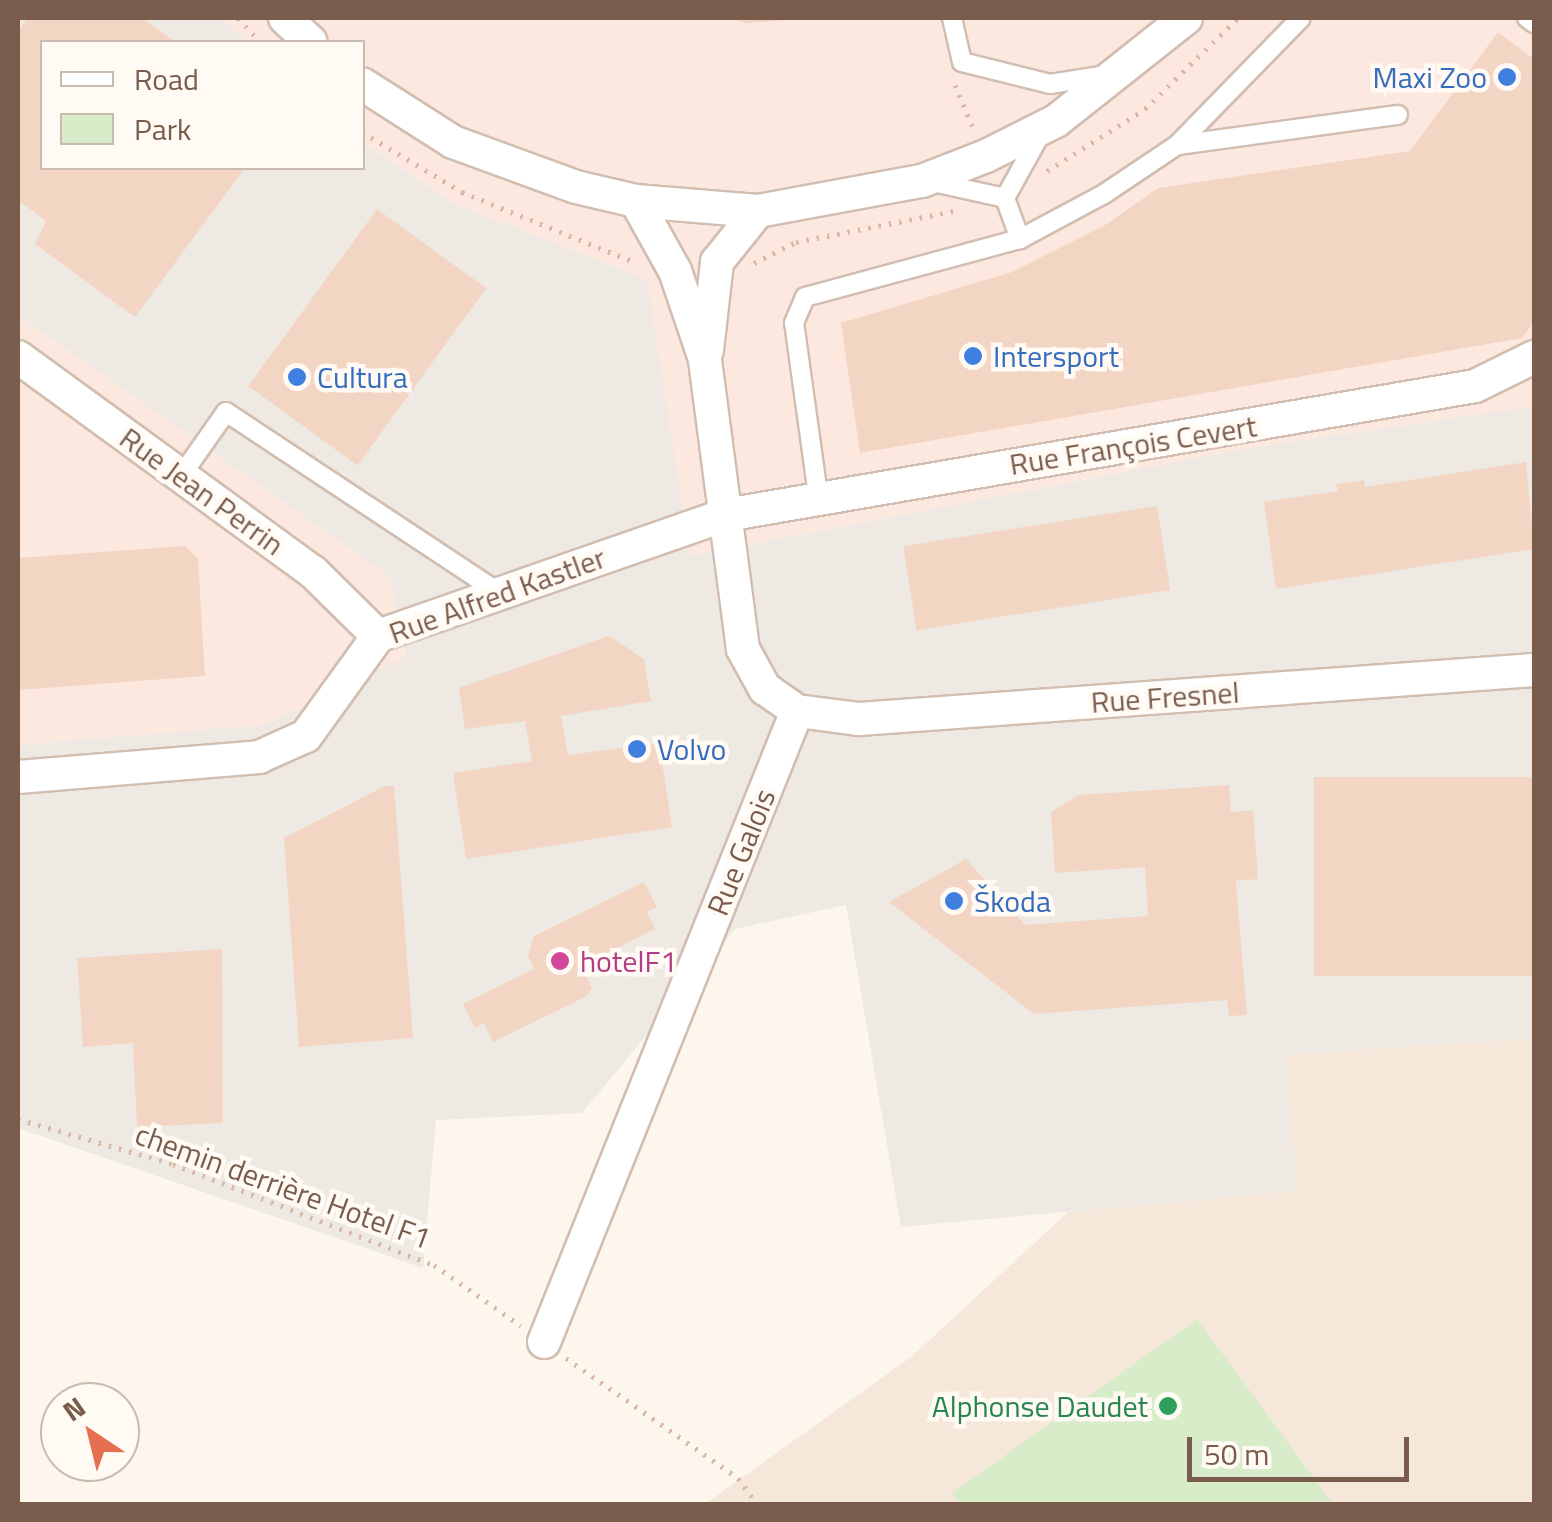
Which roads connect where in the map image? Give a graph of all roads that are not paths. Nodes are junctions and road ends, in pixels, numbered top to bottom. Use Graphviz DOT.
graph roads {
  1 [pos="285,18"];
  2 [pos="952,18"];
  3 [pos="1186,18"];
  4 [pos="1302,18"];
  5 [pos="1527,18"];
  6 [pos="1534,23"];
  7 [pos="310,40"];
  8 [pos="1146,55"];
  9 [pos="365,86"];
  10 [pos="1398,115"];
  11 [pos="1044,127"];
  12 [pos="1177,144"];
  13 [pos="922,181"];
  14 [pos="1005,198"];
  15 [pos="636,201"];
  16 [pos="758,211"];
  17 [pos="1020,239"];
  18 [pos="18,357"];
  19 [pos="1534,358"];
  20 [pos="706,359"];
  21 [pos="181,476"];
  22 [pos="818,495"];
  23 [pos="726,514"];
  24 [pos="499,593"];
  25 [pos="378,636"];
  26 [pos="1534,670"];
  27 [pos="797,712"];
  28 [pos="18,777"];
  29 [pos="544,1342"];
  1 -- 7 [label="street"];
  2 -- 8 [label="lane"];
  3 -- 8 [label="street"];
  4 -- 12 [label="lane"];
  5 -- 6 [label="lane"];
  8 -- 11 [label="street"];
  9 -- 15 [label="street"];
  10 -- 12 [label="lane"];
  11 -- 13 [label="street"];
  11 -- 14 [label="lane"];
  12 -- 17 [label="lane"];
  13 -- 14 [label="lane"];
  13 -- 16 [label="street"];
  14 -- 17 [label="lane"];
  15 -- 16 [label="street"];
  15 -- 20 [label="street"];
  16 -- 20 [label="street"];
  17 -- 22 [label="lane"];
  18 -- 21 [label="street, Rue Jean Perrin"];
  19 -- 22 [label="street, Rue François Cevert"];
  20 -- 23 [label="street"];
  21 -- 24 [label="lane"];
  21 -- 25 [label="street, Rue Jean Perrin"];
  22 -- 23 [label="street, Rue François Cevert"];
  23 -- 24 [label="street, Rue Alfred Kastler"];
  23 -- 27 [label="street"];
  24 -- 25 [label="street, Rue Alfred Kastler"];
  25 -- 28 [label="street, Rue Alfred Kastler"];
  26 -- 27 [label="street, Rue Fresnel"];
  27 -- 29 [label="street, Rue Galois"];
}
